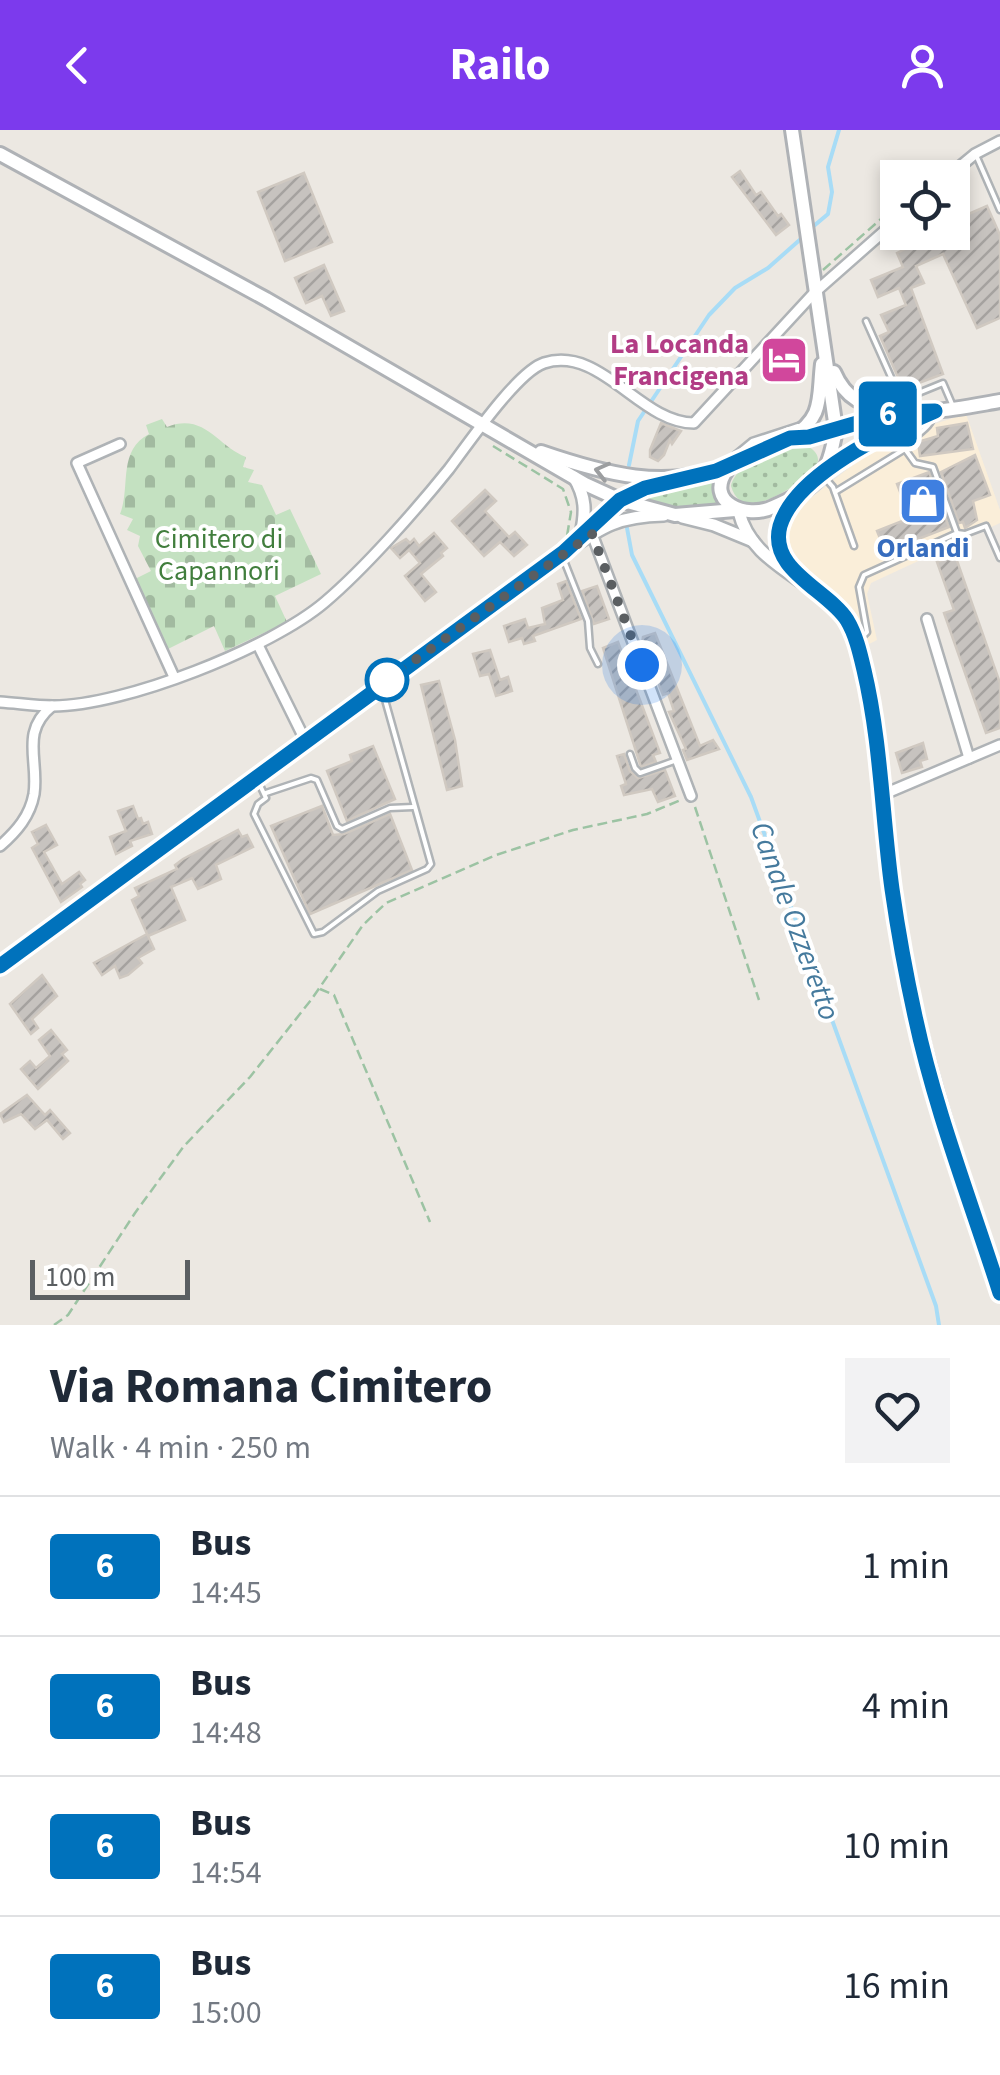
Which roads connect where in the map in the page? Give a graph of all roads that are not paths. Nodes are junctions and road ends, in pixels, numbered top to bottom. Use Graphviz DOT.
graph roads {
  1 [pos="792,130"];
  2 [pos="1000,141"];
  3 [pos="0,154"];
  4 [pos="975,154"];
  5 [pos="968,160"];
  6 [pos="1000,210"];
  7 [pos="880,235"];
  8 [pos="814,293"];
  9 [pos="866,321"];
  10 [pos="824,347"];
  11 [pos="1000,401"];
  12 [pos="954,408"];
  13 [pos="935,411"];
  14 [pos="895,412"];
  15 [pos="812,420"];
  16 [pos="483,425"];
  17 [pos="836,429"];
  18 [pos="809,437"];
  19 [pos="790,438"];
  20 [pos="514,443"];
  21 [pos="120,444"];
  22 [pos="905,449"];
  23 [pos="733,464"];
  24 [pos="826,469"];
  25 [pos="693,475"];
  26 [pos="574,477"];
  27 [pos="800,492"];
  28 [pos="835,492"];
  29 [pos="620,500"];
  30 [pos="737,511"];
  31 [pos="674,515"];
  32 [pos="957,533"];
  33 [pos="586,534"];
  34 [pos="754,541"];
  35 [pos="854,546"];
  36 [pos="564,548"];
  37 [pos="1000,558"];
  38 [pos="810,586"];
  39 [pos="927,619"];
  40 [pos="856,642"];
  41 [pos="258,645"];
  42 [pos="598,664"];
  43 [pos="174,678"];
  44 [pos="381,684"];
  45 [pos="0,702"];
  46 [pos="52,706"];
  47 [pos="305,740"];
  48 [pos="1000,745"];
  49 [pos="630,754"];
  50 [pos="970,758"];
  51 [pos="678,760"];
  52 [pos="256,777"];
  53 [pos="266,793"];
  54 [pos="882,795"];
  55 [pos="691,796"];
  56 [pos="412,807"];
  57 [pos="0,846"];
  58 [pos="0,966"];
  59 [pos="1000,1293"];
  1 -- 8 [label="main road"];
  2 -- 4 [label="street"];
  3 -- 16 [label="main road"];
  4 -- 5 [label="street"];
  4 -- 6 [label="lane"];
  7 -- 8 [label="street"];
  8 -- 10 [label="main road"];
  8 -- 16 [label="street"];
  9 -- 12 [label="lane"];
  10 -- 14 [label="main road"];
  10 -- 15 [label="main road"];
  10 -- 17 [label="main road"];
  11 -- 12 [label="main road"];
  12 -- 13 [label="main road"];
  13 -- 14 [label="main road"];
  13 -- 22 [label="lane"];
  13 -- 24 [label="main road"];
  14 -- 17 [label="main road"];
  15 -- 19 [label="main road"];
  15 -- 23 [label="lane"];
  16 -- 20 [label="main road"];
  16 -- 41 [label="street"];
  17 -- 18 [label="main road"];
  17 -- 24 [label="main road"];
  18 -- 19 [label="main road"];
  18 -- 24 [label="main road"];
  19 -- 23 [label="main road"];
  25 -- 20 [label="main road, one-way"];
  20 -- 26 [label="main road"];
  21 -- 43 [label="street"];
  22 -- 28 [label="lane"];
  22 -- 32 [label="lane"];
  23 -- 25 [label="main road"];
  23 -- 30 [label="main road"];
  24 -- 27 [label="main road"];
  24 -- 28 [label="lane"];
  25 -- 29 [label="street"];
  26 -- 29 [label="main road"];
  26 -- 33 [label="street"];
  27 -- 30 [label="main road"];
  27 -- 38 [label="street"];
  28 -- 35 [label="lane"];
  29 -- 31 [label="main road"];
  29 -- 33 [label="street"];
  30 -- 31 [label="main road"];
  30 -- 34 [label="street"];
  31 -- 33 [label="street"];
  31 -- 34 [label="street"];
  32 -- 37 [label="lane"];
  32 -- 40 [label="lane"];
  33 -- 36 [label="street"];
  33 -- 51 [label="street"];
  34 -- 38 [label="street"];
  36 -- 42 [label="lane"];
  36 -- 44 [label="street"];
  38 -- 40 [label="street"];
  39 -- 50 [label="street"];
  40 -- 54 [label="street"];
  41 -- 43 [label="street"];
  41 -- 47 [label="street"];
  43 -- 46 [label="street"];
  44 -- 47 [label="street"];
  44 -- 56 [label="lane"];
  45 -- 46 [label="street"];
  46 -- 57 [label="street"];
  47 -- 52 [label="street"];
  48 -- 50 [label="street"];
  49 -- 51 [label="lane"];
  50 -- 54 [label="street"];
  51 -- 55 [label="street"];
  52 -- 53 [label="lane"];
  52 -- 58 [label="street"];
  53 -- 56 [label="lane"];
  53 -- 56 [label="lane"];
  54 -- 59 [label="street"];
}
